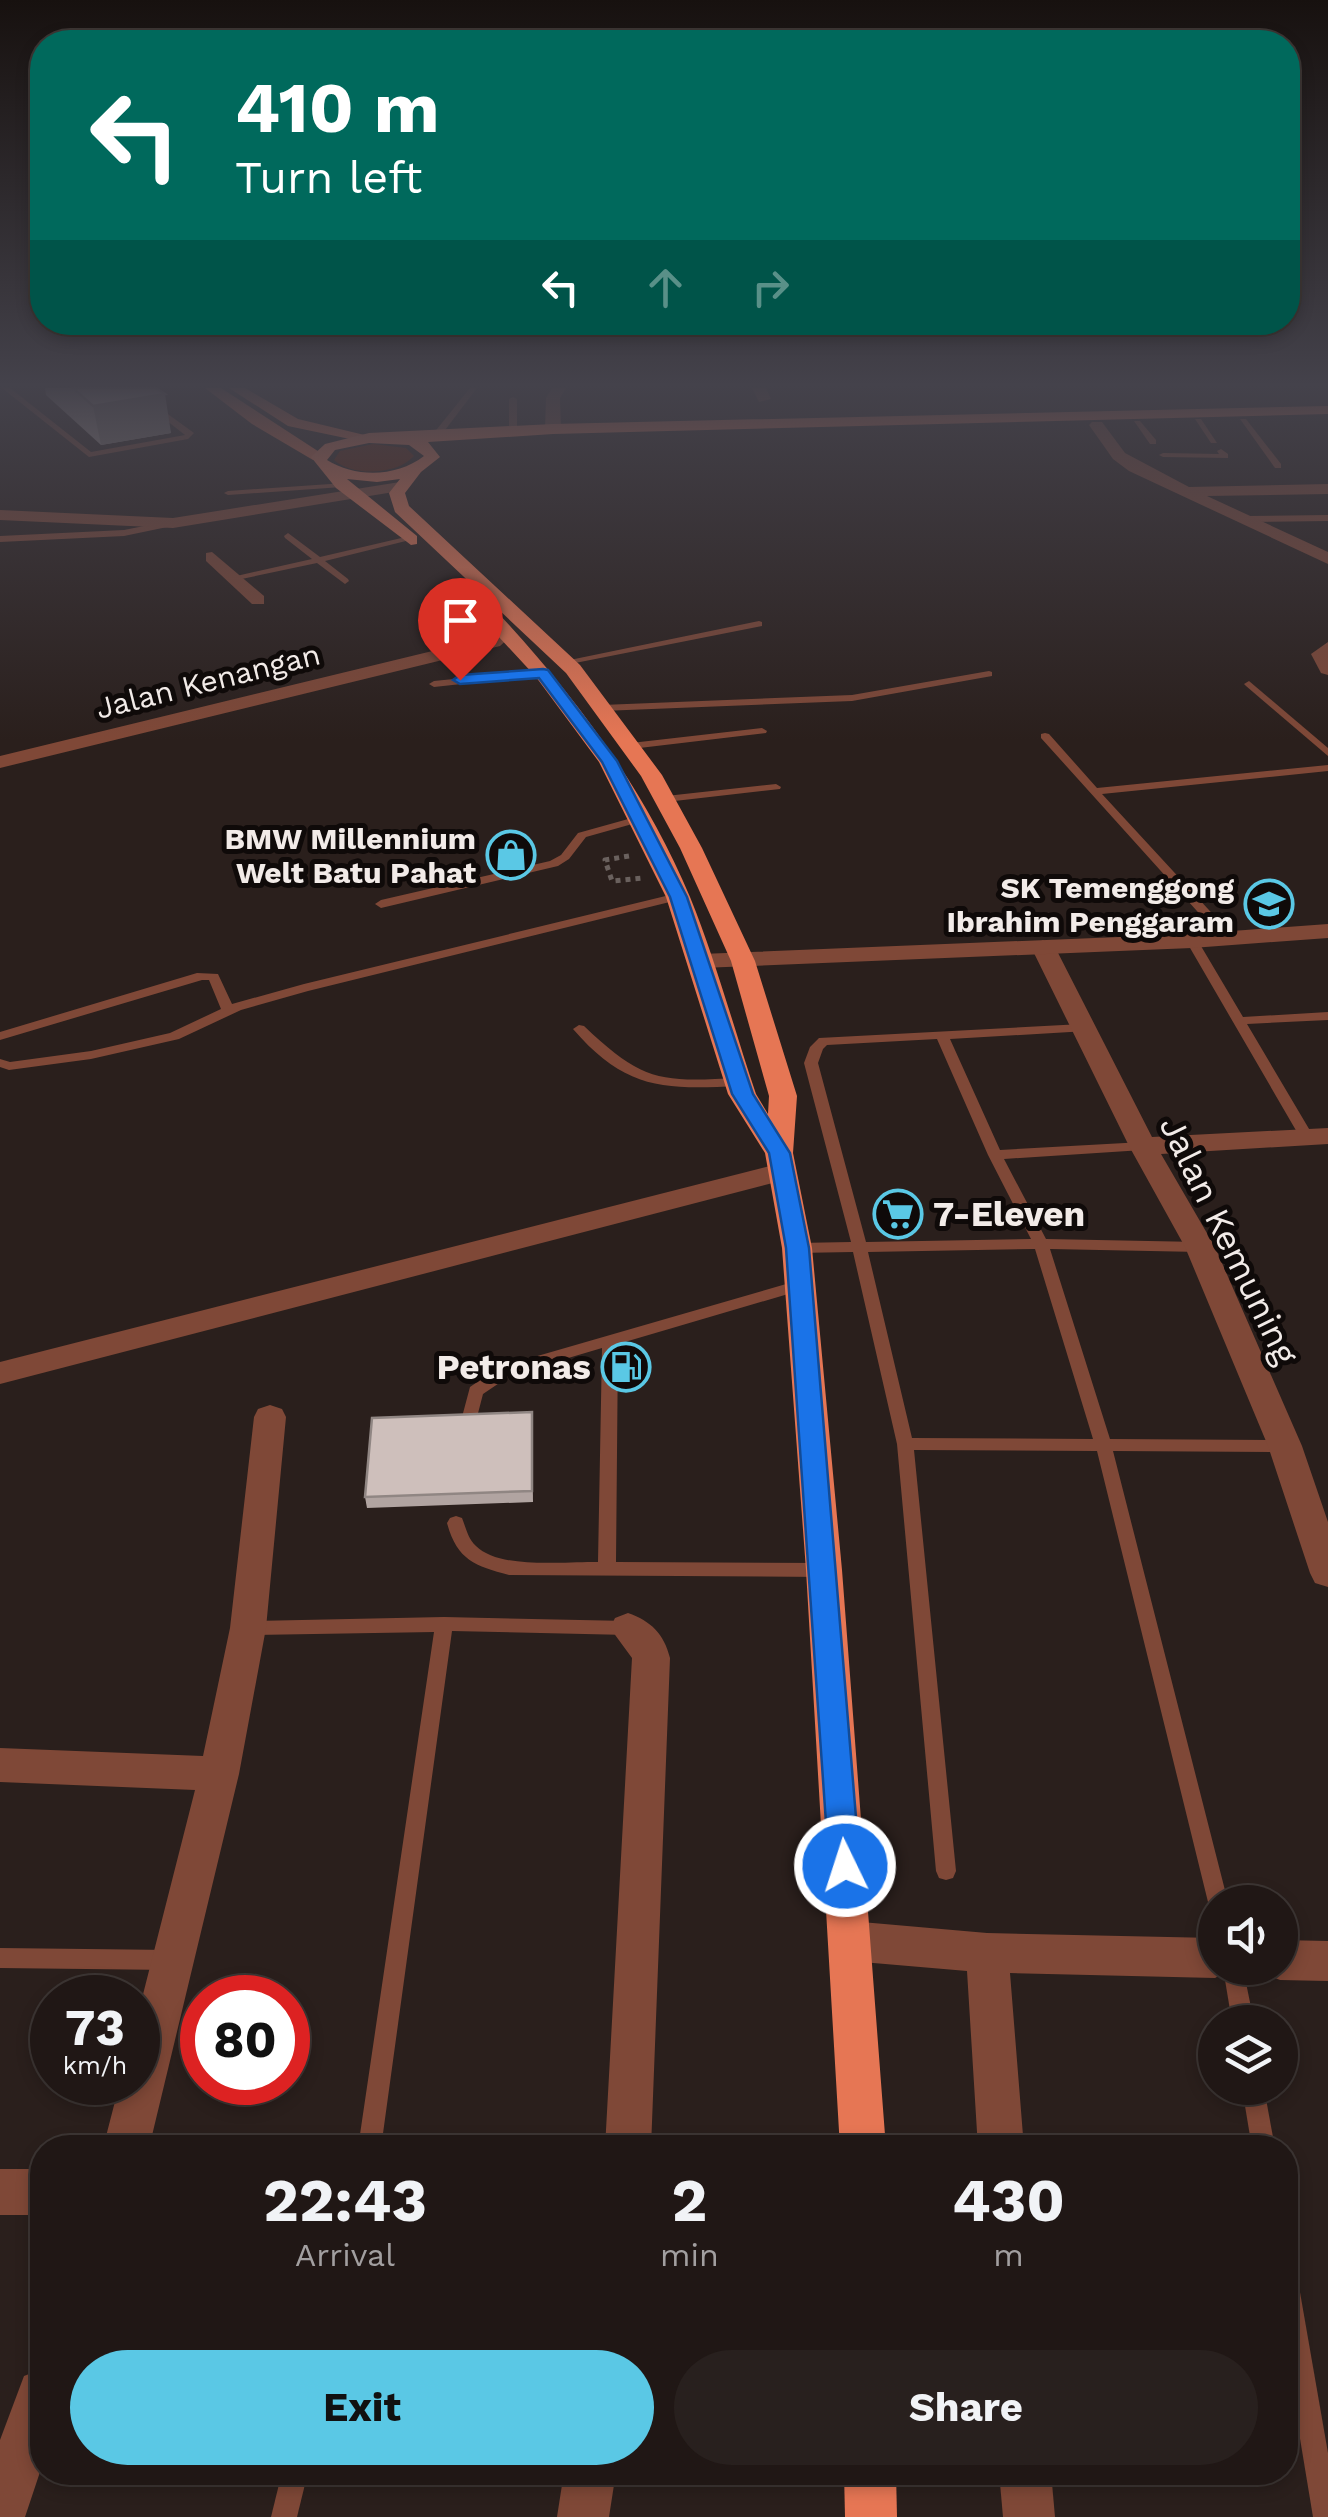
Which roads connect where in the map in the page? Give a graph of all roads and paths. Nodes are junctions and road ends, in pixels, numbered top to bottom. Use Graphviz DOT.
graph roads {
  1 [pos="246,505"];
  2 [pos="371,505"];
  3 [pos="399,505"];
  4 [pos="1216,505"];
  5 [pos="0,515"];
  6 [pos="1328,518"];
  7 [pos="1247,520"];
  8 [pos="173,523"];
  9 [pos="288,536"];
  10 [pos="0,539"];
  11 [pos="410,539"];
  12 [pos="1308,548"];
  13 [pos="1328,549"];
  14 [pos="212,557"];
  15 [pos="1328,559"];
  16 [pos="320,560"];
  17 [pos="235,579"];
  18 [pos="344,581"];
  19 [pos="258,600"];
  20 [pos="759,624"];
  21 [pos="511,638"];
  22 [pos="542,640"];
  23 [pos="1328,648"];
  24 [pos="466,653"];
  25 [pos="430,658"];
  26 [pos="565,662"];
  27 [pos="1328,668"];
  28 [pos="539,669"];
  29 [pos="989,674"];
  30 [pos="434,684"];
  31 [pos="1250,684"];
  32 [pos="602,708"];
  33 [pos="762,731"];
  34 [pos="1045,736"];
  35 [pos="632,746"];
  36 [pos="1328,753"];
  37 [pos="0,762"];
  38 [pos="1328,768"];
  39 [pos="776,787"];
  40 [pos="1094,792"];
  41 [pos="666,799"];
  42 [pos="639,819"];
  43 [pos="604,860"];
  44 [pos="612,881"];
  45 [pos="678,897"];
  46 [pos="381,904"];
  47 [pos="1328,931"];
  48 [pos="1228,938"];
  49 [pos="1192,941"];
  50 [pos="1043,948"];
  51 [pos="701,961"];
  52 [pos="742,961"];
  53 [pos="228,1011"];
  54 [pos="1328,1016"];
  55 [pos="1239,1020"];
  56 [pos="579,1028"];
  57 [pos="1082,1028"];
  58 [pos="942,1035"];
  59 [pos="0,1036"];
  60 [pos="3,1066"];
  61 [pos="738,1082"];
  62 [pos="1318,1138"];
  63 [pos="1143,1146"];
  64 [pos="996,1155"];
  65 [pos="781,1162"];
  66 [pos="1042,1244"];
  67 [pos="797,1248"];
  68 [pos="860,1248"];
  69 [pos="1200,1248"];
  70 [pos="800,1285"];
  71 [pos="610,1341"];
  72 [pos="0,1373"];
  73 [pos="270,1417"];
  74 [pos="470,1418"];
  75 [pos="905,1444"];
  76 [pos="1285,1446"];
  77 [pos="1104,1447"];
  78 [pos="456,1523"];
  79 [pos="607,1570"];
  80 [pos="824,1570"];
  81 [pos="1328,1573"];
  82 [pos="444,1624"];
  83 [pos="248,1628"];
  84 [pos="628,1628"];
  85 [pos="0,1765"];
  86 [pos="220,1774"];
  87 [pos="946,1871"];
  88 [pos="1214,1885"];
  89 [pos="850,1940"];
  90 [pos="987,1954"];
  91 [pos="0,1958"];
  92 [pos="1198,1958"];
  93 [pos="171,1960"];
  94 [pos="1298,1960"];
  95 [pos="1328,1961"];
  96 [pos="1257,2105"];
  97 [pos="129,2135"];
  98 [pos="371,2135"];
  99 [pos="629,2135"];
  100 [pos="861,2135"];
  101 [pos="1000,2135"];
  102 [pos="1262,2135"];
  103 [pos="0,2192"];
  104 [pos="30,2192"];
  105 [pos="1298,2351"];
  106 [pos="30,2428"];
  107 [pos="292,2485"];
  108 [pos="588,2485"];
  109 [pos="870,2485"];
  110 [pos="1026,2485"];
  111 [pos="0,2513"];
  112 [pos="284,2517"];
  113 [pos="583,2517"];
  114 [pos="871,2517"];
  115 [pos="1028,2517"];
  116 [pos="1326,2517"];
  1 -- 8 [label="street"];
  2 -- 11 [label="highway"];
  3 -- 22 [label="highway"];
  4 -- 7 [label="street"];
  5 -- 8 [label="street"];
  6 -- 7 [label="lane"];
  7 -- 12 [label="street"];
  8 -- 10 [label="lane"];
  9 -- 16 [label="lane"];
  11 -- 16 [label="lane"];
  11 -- 21 [label="highway"];
  12 -- 13 [label="street"];
  12 -- 15 [label="street"];
  14 -- 17 [label="street"];
  16 -- 17 [label="lane"];
  16 -- 18 [label="lane"];
  17 -- 19 [label="street"];
  20 -- 26 [label="lane"];
  21 -- 22 [label="street"];
  21 -- 24 [label="street, Jalan Kenangan"];
  21 -- 25 [label="street, Jalan Kenangan"];
  21 -- 28 [label="highway"];
  22 -- 26 [label="highway"];
  23 -- 27 [label="street"];
  24 -- 25 [label="street, Jalan Kenangan"];
  24 -- 28 [label="street, Jalan Kenangan"];
  25 -- 37 [label="street, Jalan Kenangan"];
  26 -- 32 [label="highway"];
  28 -- 30 [label="lane"];
  28 -- 42 [label="highway"];
  29 -- 32 [label="lane"];
  31 -- 36 [label="lane"];
  32 -- 35 [label="highway"];
  33 -- 35 [label="lane"];
  34 -- 40 [label="lane"];
  35 -- 41 [label="highway"];
  38 -- 40 [label="lane"];
  39 -- 41 [label="lane"];
  40 -- 48 [label="lane"];
  41 -- 52 [label="highway"];
  42 -- 45 [label="highway"];
  42 -- 46 [label="lane"];
  43 -- 44 [label="path"];
  45 -- 51 [label="highway"];
  45 -- 53 [label="lane"];
  47 -- 48 [label="street"];
  48 -- 49 [label="street"];
  49 -- 50 [label="street"];
  49 -- 55 [label="lane"];
  50 -- 52 [label="street"];
  50 -- 57 [label="street, Jalan Kemuning"];
  51 -- 52 [label="street"];
  51 -- 61 [label="highway"];
  52 -- 65 [label="highway"];
  53 -- 59 [label="lane"];
  53 -- 60 [label="lane"];
  54 -- 55 [label="lane"];
  55 -- 62 [label="lane"];
  56 -- 61 [label="lane"];
  57 -- 58 [label="lane"];
  57 -- 63 [label="street, Jalan Kemuning"];
  58 -- 64 [label="lane"];
  58 -- 68 [label="lane"];
  61 -- 65 [label="highway"];
  62 -- 63 [label="street"];
  63 -- 64 [label="lane"];
  63 -- 69 [label="street, Jalan Kemuning"];
  64 -- 66 [label="lane"];
  65 -- 67 [label="highway"];
  65 -- 72 [label="street"];
  66 -- 68 [label="lane"];
  66 -- 69 [label="lane"];
  66 -- 77 [label="lane"];
  67 -- 68 [label="lane"];
  67 -- 70 [label="highway"];
  68 -- 75 [label="lane"];
  69 -- 76 [label="street, Jalan Kemuning"];
  70 -- 71 [label="lane"];
  70 -- 80 [label="highway"];
  71 -- 74 [label="lane"];
  71 -- 79 [label="lane"];
  73 -- 83 [label="street"];
  75 -- 77 [label="lane"];
  75 -- 87 [label="lane"];
  76 -- 77 [label="lane"];
  76 -- 81 [label="street, Jalan Kemuning"];
  77 -- 88 [label="lane"];
  78 -- 79 [label="lane"];
  79 -- 80 [label="lane"];
  80 -- 89 [label="highway"];
  82 -- 83 [label="lane"];
  82 -- 84 [label="lane"];
  82 -- 98 [label="lane"];
  83 -- 86 [label="street"];
  84 -- 99 [label="street"];
  85 -- 86 [label="street"];
  86 -- 93 [label="street"];
  89 -- 90 [label="street"];
  89 -- 100 [label="highway"];
  90 -- 92 [label="street"];
  90 -- 101 [label="street"];
  91 -- 93 [label="lane"];
  93 -- 97 [label="street"];
  94 -- 95 [label="street"];
  96 -- 102 [label="lane"];
  103 -- 104 [label="street"];
  105 -- 116 [label="lane"];
  106 -- 111 [label="street"];
  107 -- 112 [label="lane"];
  108 -- 113 [label="street"];
  109 -- 114 [label="highway"];
  110 -- 115 [label="street"];
}
